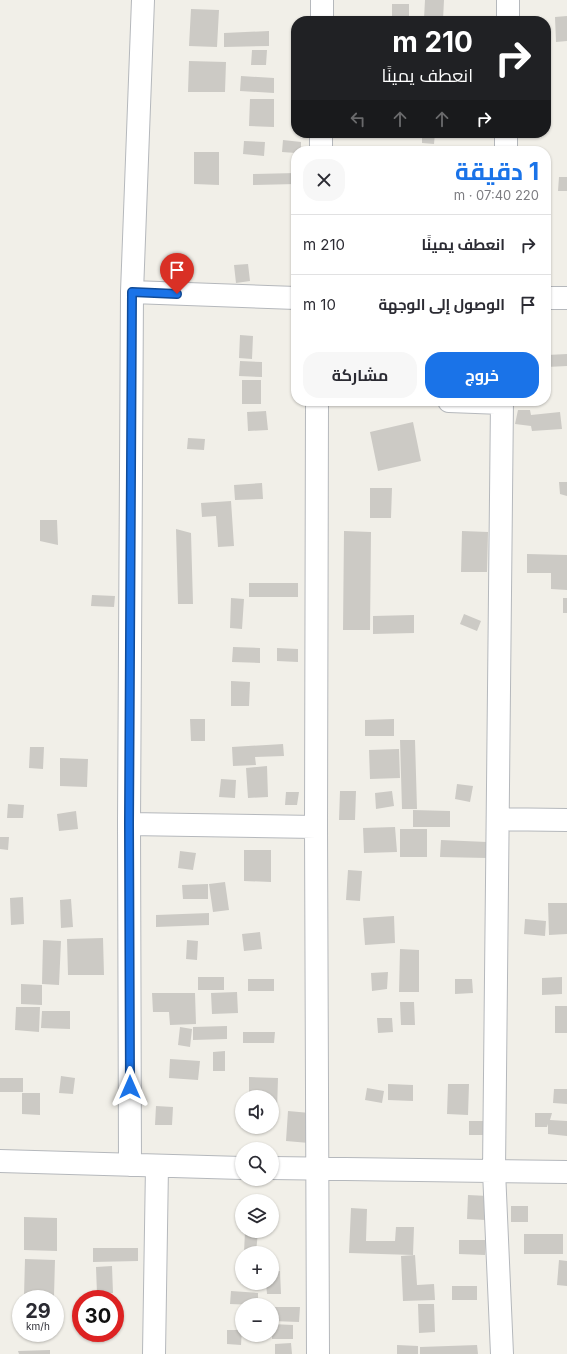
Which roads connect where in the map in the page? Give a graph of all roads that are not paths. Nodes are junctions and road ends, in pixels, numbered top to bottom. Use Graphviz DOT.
graph roads {
  1 [pos="143,0"];
  2 [pos="322,0"];
  3 [pos="508,0"];
  4 [pos="322,16"];
  5 [pos="508,16"];
  6 [pos="132,292"];
  7 [pos="291,298"];
  8 [pos="551,298"];
  9 [pos="567,298"];
  10 [pos="317,406"];
  11 [pos="502,406"];
  12 [pos="498,819"];
  13 [pos="567,820"];
  14 [pos="129,824"];
  15 [pos="316,827"];
  16 [pos="0,1161"];
  17 [pos="130,1165"];
  18 [pos="157,1166"];
  19 [pos="235,1168"];
  20 [pos="279,1168"];
  21 [pos="318,1169"];
  22 [pos="494,1170"];
  23 [pos="567,1172"];
  24 [pos="154,1354"];
  25 [pos="318,1354"];
  26 [pos="502,1354"];
  1 -- 6 [label="street"];
  2 -- 4 [label="street"];
  3 -- 5 [label="street"];
  6 -- 7 [label="street"];
  6 -- 14 [label="street"];
  8 -- 9 [label="street"];
  10 -- 15 [label="street"];
  11 -- 12 [label="street"];
  12 -- 13 [label="street"];
  12 -- 22 [label="street"];
  14 -- 15 [label="street"];
  14 -- 17 [label="street"];
  15 -- 21 [label="street"];
  16 -- 17 [label="street"];
  17 -- 18 [label="street"];
  18 -- 19 [label="street"];
  18 -- 24 [label="street"];
  20 -- 21 [label="street"];
  21 -- 22 [label="street"];
  21 -- 25 [label="street"];
  22 -- 23 [label="street"];
  22 -- 26 [label="street"];
}
